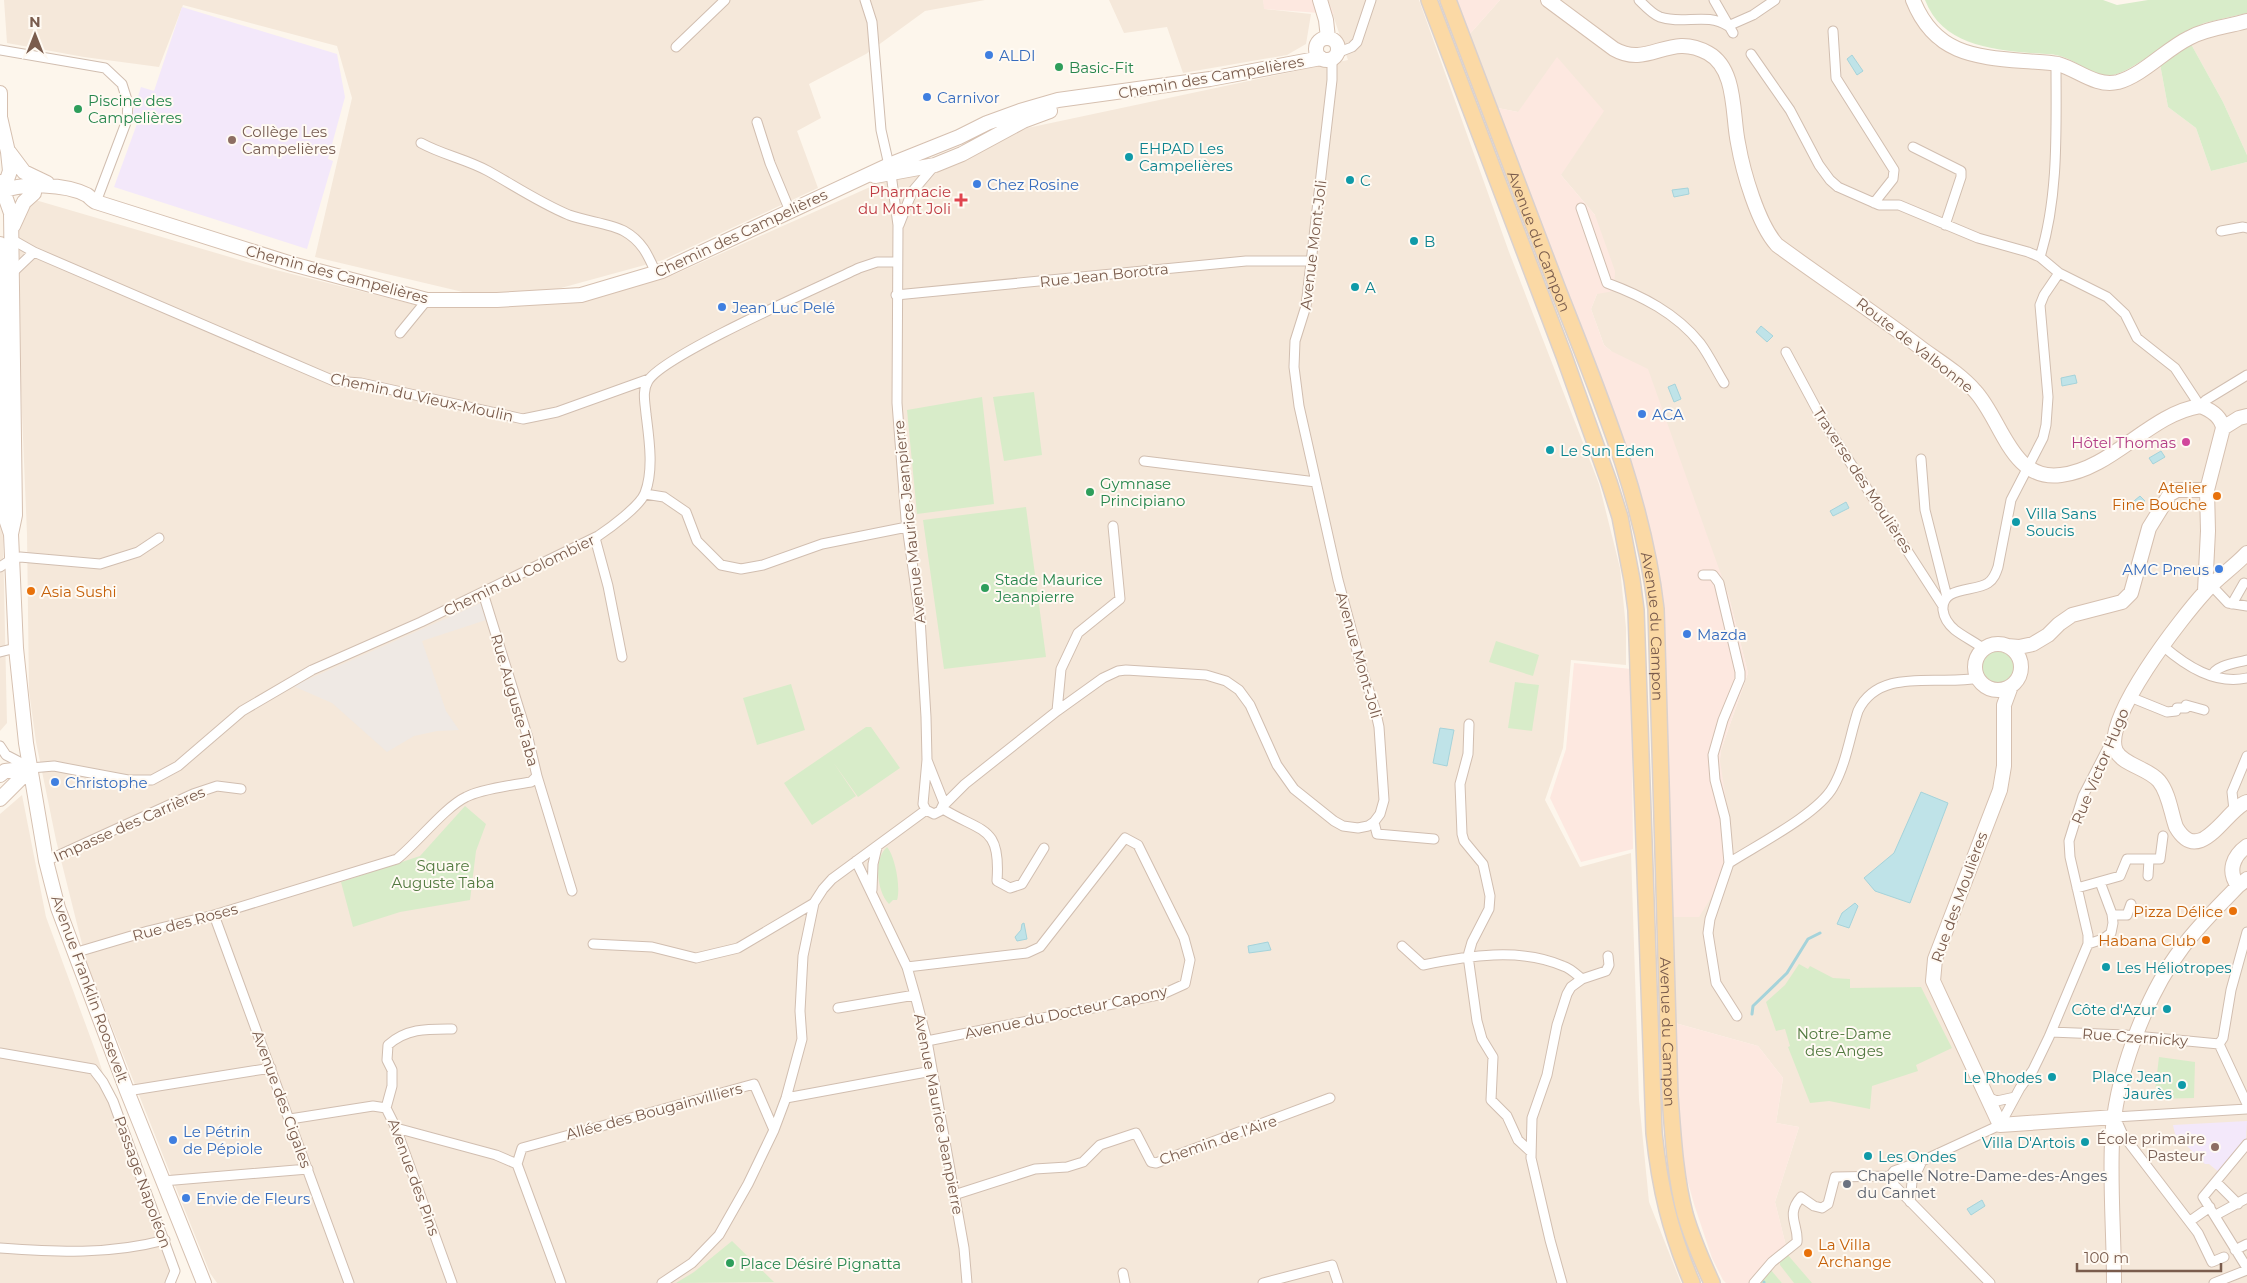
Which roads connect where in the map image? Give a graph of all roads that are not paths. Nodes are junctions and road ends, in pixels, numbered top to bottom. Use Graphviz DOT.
graph roads {
  1 [pos="724,0"];
  2 [pos="864,0"];
  3 [pos="1320,0"];
  4 [pos="1371,0"];
  5 [pos="1429,0"];
  6 [pos="1448,0"];
  7 [pos="1548,0"];
  8 [pos="1639,0"];
  9 [pos="1714,0"];
  10 [pos="1775,0"];
  11 [pos="1913,0"];
  12 [pos="2247,21"];
  13 [pos="1731,29"];
  14 [pos="1833,31"];
  15 [pos="1328,38"];
  16 [pos="676,47"];
  17 [pos="0,50"];
  18 [pos="1751,54"];
  19 [pos="1330,57"];
  20 [pos="2056,64"];
  21 [pos="0,93"];
  22 [pos="1101,96"];
  23 [pos="0,118"];
  24 [pos="757,122"];
  25 [pos="421,143"];
  26 [pos="1913,146"];
  27 [pos="8,152"];
  28 [pos="936,164"];
  29 [pos="890,170"];
  30 [pos="57,187"];
  31 [pos="1,189"];
  32 [pos="34,193"];
  33 [pos="95,202"];
  34 [pos="1874,204"];
  35 [pos="0,206"];
  36 [pos="1581,208"];
  37 [pos="790,212"];
  38 [pos="898,225"];
  39 [pos="1944,225"];
  40 [pos="2247,228"];
  41 [pos="2221,231"];
  42 [pos="7,237"];
  43 [pos="34,252"];
  44 [pos="2040,257"];
  45 [pos="1312,261"];
  46 [pos="897,262"];
  47 [pos="656,273"];
  48 [pos="2059,273"];
  49 [pos="6,274"];
  50 [pos="896,295"];
  51 [pos="427,300"];
  52 [pos="400,333"];
  53 [pos="1786,352"];
  54 [pos="2247,375"];
  55 [pos="649,379"];
  56 [pos="1724,383"];
  57 [pos="2200,406"];
  58 [pos="2247,416"];
  59 [pos="2223,428"];
  60 [pos="1921,459"];
  61 [pos="1144,461"];
  62 [pos="2027,467"];
  63 [pos="1316,482"];
  64 [pos="2207,490"];
  65 [pos="645,494"];
  66 [pos="1113,526"];
  67 [pos="907,527"];
  68 [pos="159,538"];
  69 [pos="596,538"];
  70 [pos="2247,553"];
  71 [pos="12,559"];
  72 [pos="0,567"];
  73 [pos="1703,575"];
  74 [pos="2244,583"];
  75 [pos="2208,588"];
  76 [pos="483,592"];
  77 [pos="1945,601"];
  78 [pos="2232,604"];
  79 [pos="2247,606"];
  80 [pos="2008,646"];
  81 [pos="2163,646"];
  82 [pos="16,648"];
  83 [pos="1984,649"];
  84 [pos="0,652"];
  85 [pos="622,657"];
  86 [pos="2247,660"];
  87 [pos="2212,676"];
  88 [pos="1978,678"];
  89 [pos="2247,678"];
  90 [pos="2011,686"];
  91 [pos="1990,688"];
  92 [pos="2130,697"];
  93 [pos="2204,710"];
  94 [pos="1057,711"];
  95 [pos="2003,718"];
  96 [pos="1469,724"];
  97 [pos="2116,732"];
  98 [pos="0,746"];
  99 [pos="2247,756"];
  100 [pos="927,760"];
  101 [pos="31,768"];
  102 [pos="0,775"];
  103 [pos="537,776"];
  104 [pos="965,784"];
  105 [pos="241,789"];
  106 [pos="940,794"];
  107 [pos="924,797"];
  108 [pos="0,799"];
  109 [pos="37,802"];
  110 [pos="2247,802"];
  111 [pos="943,807"];
  112 [pos="926,810"];
  113 [pos="2234,810"];
  114 [pos="1374,822"];
  115 [pos="2163,836"];
  116 [pos="1434,838"];
  117 [pos="2247,846"];
  118 [pos="877,847"];
  119 [pos="1044,848"];
  120 [pos="2149,860"];
  121 [pos="46,861"];
  122 [pos="856,861"];
  123 [pos="1729,863"];
  124 [pos="2148,876"];
  125 [pos="2100,882"];
  126 [pos="2242,882"];
  127 [pos="2077,888"];
  128 [pos="296,891"];
  129 [pos="572,891"];
  130 [pos="872,893"];
  131 [pos="814,903"];
  132 [pos="2131,904"];
  133 [pos="214,915"];
  134 [pos="2112,916"];
  135 [pos="2247,932"];
  136 [pos="593,944"];
  137 [pos="2088,944"];
  138 [pos="1402,946"];
  139 [pos="74,953"];
  140 [pos="1468,956"];
  141 [pos="1608,956"];
  142 [pos="906,967"];
  143 [pos="1582,979"];
  144 [pos="915,995"];
  145 [pos="838,1008"];
  146 [pos="1737,1016"];
  147 [pos="452,1028"];
  148 [pos="2051,1032"];
  149 [pos="2136,1036"];
  150 [pos="927,1041"];
  151 [pos="2219,1044"];
  152 [pos="0,1053"];
  153 [pos="271,1068"];
  154 [pos="932,1071"];
  155 [pos="127,1091"];
  156 [pos="1986,1096"];
  157 [pos="2015,1097"];
  158 [pos="786,1098"];
  159 [pos="1330,1098"];
  160 [pos="2247,1104"];
  161 [pos="386,1108"];
  162 [pos="2247,1109"];
  163 [pos="2114,1117"];
  164 [pos="290,1119"];
  165 [pos="2000,1125"];
  166 [pos="396,1128"];
  167 [pos="774,1130"];
  168 [pos="2247,1144"];
  169 [pos="1531,1152"];
  170 [pos="1922,1161"];
  171 [pos="517,1164"];
  172 [pos="308,1168"];
  173 [pos="1890,1176"];
  174 [pos="163,1181"];
  175 [pos="2216,1182"];
  176 [pos="954,1195"];
  177 [pos="2244,1201"];
  178 [pos="1910,1202"];
  179 [pos="2210,1207"];
  180 [pos="2216,1215"];
  181 [pos="2190,1221"];
  182 [pos="165,1240"];
  183 [pos="2247,1244"];
  184 [pos="0,1248"];
  185 [pos="2235,1252"];
  186 [pos="2224,1257"];
  187 [pos="2247,1269"];
  188 [pos="1123,1273"];
  189 [pos="2218,1282"];
  190 [pos="170,1283"];
  191 [pos="204,1283"];
  192 [pos="349,1283"];
  193 [pos="452,1283"];
  194 [pos="561,1283"];
  195 [pos="662,1283"];
  196 [pos="967,1283"];
  197 [pos="1125,1283"];
  198 [pos="1263,1283"];
  199 [pos="1338,1283"];
  200 [pos="1562,1283"];
  201 [pos="1692,1283"];
  202 [pos="1712,1283"];
  203 [pos="1754,1283"];
  204 [pos="1990,1283"];
  205 [pos="2114,1283"];
  1 -- 16 [label="street"];
  2 -- 29 [label="street, Avenue Maurice Jeanpierre"];
  3 -- 15 [label="main road"];
  4 -- 19 [label="street"];
  5 -- 201 [label="main road, Avenue du Campon"];
  6 -- 202 [label="main road, Avenue du Campon"];
  7 -- 62 [label="main road, Route de Valbonne"];
  8 -- 13 [label="street"];
  9 -- 13 [label="street"];
  10 -- 13 [label="street"];
  11 -- 20 [label="main road"];
  12 -- 20 [label="main road"];
  14 -- 34 [label="street"];
  15 -- 19 [label="main road"];
  15 -- 19 [label="main road"];
  17 -- 33 [label="street"];
  18 -- 34 [label="street"];
  19 -- 22 [label="main road, Chemin des Campelières"];
  19 -- 45 [label="street, Avenue Mont-Joli"];
  20 -- 44 [label="street"];
  21 -- 23 [label="main road"];
  22 -- 28 [label="main road, Chemin des Campelières"];
  22 -- 29 [label="main road, Chemin des Campelières"];
  23 -- 27 [label="main road"];
  24 -- 37 [label="street"];
  25 -- 47 [label="street"];
  26 -- 39 [label="street"];
  27 -- 30 [label="main road"];
  27 -- 31 [label="main road"];
  28 -- 29 [label="main road, Chemin des Campelières"];
  28 -- 38 [label="street"];
  29 -- 37 [label="main road, Chemin des Campelières"];
  29 -- 38 [label="street, Avenue Maurice Jeanpierre"];
  30 -- 31 [label="main road, Chemin des Campelières"];
  30 -- 33 [label="main road, Chemin des Campelières"];
  31 -- 32 [label="main road, Chemin des Campelières"];
  31 -- 35 [label="main road"];
  31 -- 42 [label="main road, Avenue Franklin Roosevelt"];
  32 -- 33 [label="main road, Chemin des Campelières"];
  32 -- 42 [label="main road"];
  33 -- 51 [label="main road, Chemin des Campelières"];
  34 -- 39 [label="street"];
  36 -- 56 [label="street"];
  37 -- 47 [label="main road, Chemin des Campelières"];
  38 -- 46 [label="street, Avenue Maurice Jeanpierre"];
  39 -- 44 [label="street"];
  40 -- 41 [label="street"];
  42 -- 43 [label="street, Chemin du Vieux-Moulin"];
  42 -- 49 [label="main road, Avenue Franklin Roosevelt"];
  43 -- 49 [label="street"];
  43 -- 55 [label="street, Chemin du Vieux-Moulin"];
  44 -- 48 [label="street"];
  45 -- 50 [label="street, Rue Jean Borotra"];
  45 -- 63 [label="street, Avenue Mont-Joli"];
  46 -- 50 [label="street, Avenue Maurice Jeanpierre"];
  46 -- 55 [label="street"];
  47 -- 51 [label="main road, Chemin des Campelières"];
  48 -- 57 [label="street"];
  48 -- 62 [label="street"];
  49 -- 71 [label="main road, Avenue Franklin Roosevelt"];
  50 -- 67 [label="street, Avenue Maurice Jeanpierre"];
  51 -- 52 [label="street"];
  53 -- 77 [label="street, Traverse des Moulières"];
  54 -- 57 [label="street"];
  55 -- 65 [label="street"];
  57 -- 59 [label="main road"];
  57 -- 62 [label="main road, Route de Valbonne"];
  58 -- 59 [label="main road"];
  59 -- 64 [label="main road"];
  60 -- 77 [label="street"];
  61 -- 63 [label="street"];
  62 -- 77 [label="street"];
  63 -- 114 [label="street, Avenue Mont-Joli"];
  64 -- 75 [label="main road"];
  64 -- 80 [label="main road"];
  65 -- 67 [label="street"];
  65 -- 69 [label="street, Chemin du Colombier"];
  66 -- 94 [label="street"];
  67 -- 100 [label="street, Avenue Maurice Jeanpierre"];
  68 -- 71 [label="street"];
  69 -- 76 [label="street, Chemin du Colombier"];
  69 -- 85 [label="street"];
  70 -- 75 [label="main road, Rue Victor Hugo"];
  71 -- 72 [label="street"];
  71 -- 82 [label="main road, Avenue Franklin Roosevelt"];
  73 -- 123 [label="street"];
  74 -- 78 [label="street"];
  75 -- 78 [label="street"];
  75 -- 81 [label="main road, Rue Victor Hugo"];
  76 -- 101 [label="street, Chemin du Colombier"];
  76 -- 103 [label="street, Rue Auguste Taba"];
  77 -- 83 [label="street"];
  78 -- 79 [label="street"];
  80 -- 83 [label="main road"];
  80 -- 90 [label="main road"];
  81 -- 87 [label="street"];
  81 -- 92 [label="main road, Rue Victor Hugo"];
  82 -- 84 [label="street"];
  82 -- 101 [label="main road, Avenue Franklin Roosevelt"];
  83 -- 88 [label="main road"];
  86 -- 87 [label="street"];
  87 -- 89 [label="street"];
  88 -- 91 [label="main road"];
  88 -- 123 [label="street"];
  90 -- 91 [label="main road"];
  90 -- 95 [label="main road, Rue des Moulières"];
  91 -- 95 [label="main road, Rue des Moulières"];
  92 -- 93 [label="street"];
  92 -- 97 [label="main road, Rue Victor Hugo"];
  94 -- 104 [label="street"];
  94 -- 114 [label="street"];
  95 -- 156 [label="main road, Rue des Moulières"];
  96 -- 140 [label="street"];
  97 -- 113 [label="main road"];
  97 -- 127 [label="street, Rue Victor Hugo"];
  98 -- 101 [label="street"];
  99 -- 113 [label="street"];
  100 -- 106 [label="street, Avenue Maurice Jeanpierre"];
  100 -- 107 [label="street, Avenue Maurice Jeanpierre"];
  101 -- 102 [label="main road"];
  101 -- 108 [label="main road"];
  101 -- 109 [label="main road, Avenue Franklin Roosevelt"];
  103 -- 128 [label="street, Rue Auguste Taba"];
  103 -- 129 [label="street"];
  104 -- 106 [label="street"];
  104 -- 111 [label="street"];
  105 -- 121 [label="street, Impasse des Carrières"];
  106 -- 107 [label="street"];
  106 -- 111 [label="street"];
  107 -- 112 [label="street"];
  108 -- 109 [label="main road"];
  109 -- 121 [label="main road, Avenue Franklin Roosevelt"];
  110 -- 113 [label="main road"];
  111 -- 112 [label="street"];
  111 -- 119 [label="street"];
  112 -- 118 [label="street"];
  114 -- 116 [label="street"];
  115 -- 120 [label="street"];
  117 -- 126 [label="main road"];
  118 -- 122 [label="street"];
  118 -- 130 [label="street, Avenue Maurice Jeanpierre"];
  120 -- 124 [label="street"];
  120 -- 125 [label="street"];
  121 -- 139 [label="main road, Avenue Franklin Roosevelt"];
  122 -- 130 [label="street, Avenue Maurice Jeanpierre"];
  122 -- 131 [label="street"];
  123 -- 146 [label="street"];
  125 -- 127 [label="street"];
  125 -- 134 [label="street"];
  126 -- 149 [label="main road"];
  127 -- 137 [label="street, Rue Victor Hugo"];
  128 -- 133 [label="street, Rue des Roses"];
  130 -- 142 [label="street, Avenue Maurice Jeanpierre"];
  131 -- 136 [label="street"];
  131 -- 158 [label="street"];
  132 -- 134 [label="street"];
  133 -- 139 [label="street, Rue des Roses"];
  133 -- 153 [label="street, Avenue des Cigales"];
  134 -- 137 [label="street"];
  135 -- 151 [label="street"];
  137 -- 148 [label="street"];
  138 -- 140 [label="street"];
  139 -- 155 [label="main road, Avenue Franklin Roosevelt"];
  140 -- 143 [label="street"];
  140 -- 169 [label="street"];
  141 -- 143 [label="street"];
  142 -- 144 [label="street, Avenue Maurice Jeanpierre"];
  142 -- 150 [label="street, Avenue du Docteur Capony"];
  143 -- 169 [label="street"];
  144 -- 145 [label="street"];
  144 -- 150 [label="street, Avenue Maurice Jeanpierre"];
  147 -- 161 [label="street"];
  148 -- 149 [label="street, Rue Czernicky"];
  148 -- 157 [label="street"];
  149 -- 151 [label="street, Rue Czernicky"];
  149 -- 163 [label="main road"];
  150 -- 154 [label="street, Avenue Maurice Jeanpierre"];
  151 -- 160 [label="street"];
  152 -- 182 [label="street, Passage Napoléon"];
  153 -- 155 [label="street"];
  153 -- 164 [label="street, Avenue des Cigales"];
  154 -- 158 [label="street"];
  154 -- 176 [label="street, Avenue Maurice Jeanpierre"];
  155 -- 174 [label="main road, Avenue Franklin Roosevelt"];
  156 -- 157 [label="street"];
  156 -- 165 [label="main road, Rue des Moulières"];
  157 -- 165 [label="street"];
  158 -- 167 [label="street"];
  159 -- 176 [label="street, Chemin de l'Aire"];
  161 -- 164 [label="street, Avenue des Pins"];
  161 -- 166 [label="street, Avenue des Pins"];
  162 -- 163 [label="street"];
  163 -- 165 [label="main road"];
  163 -- 181 [label="street"];
  163 -- 205 [label="main road"];
  164 -- 172 [label="street, Avenue des Cigales"];
  165 -- 170 [label="street"];
  166 -- 171 [label="street"];
  166 -- 193 [label="street, Avenue des Pins"];
  167 -- 171 [label="street, Allée des Bougainvilliers"];
  167 -- 195 [label="street"];
  168 -- 175 [label="street"];
  169 -- 200 [label="street"];
  170 -- 173 [label="street"];
  170 -- 178 [label="street"];
  171 -- 194 [label="street"];
  172 -- 174 [label="street"];
  172 -- 192 [label="street, Avenue des Cigales"];
  173 -- 178 [label="street"];
  173 -- 203 [label="street"];
  174 -- 191 [label="main road, Avenue Franklin Roosevelt"];
  175 -- 177 [label="street"];
  175 -- 179 [label="street"];
  176 -- 196 [label="street, Avenue Maurice Jeanpierre"];
  177 -- 180 [label="street"];
  178 -- 204 [label="street"];
  179 -- 180 [label="street"];
  179 -- 181 [label="street"];
  180 -- 185 [label="street"];
  181 -- 186 [label="street"];
  182 -- 184 [label="street"];
  182 -- 190 [label="street, Passage Napoléon"];
  183 -- 185 [label="street"];
  185 -- 187 [label="street"];
  187 -- 189 [label="street"];
  188 -- 197 [label="street"];
  198 -- 199 [label="street"];
}
